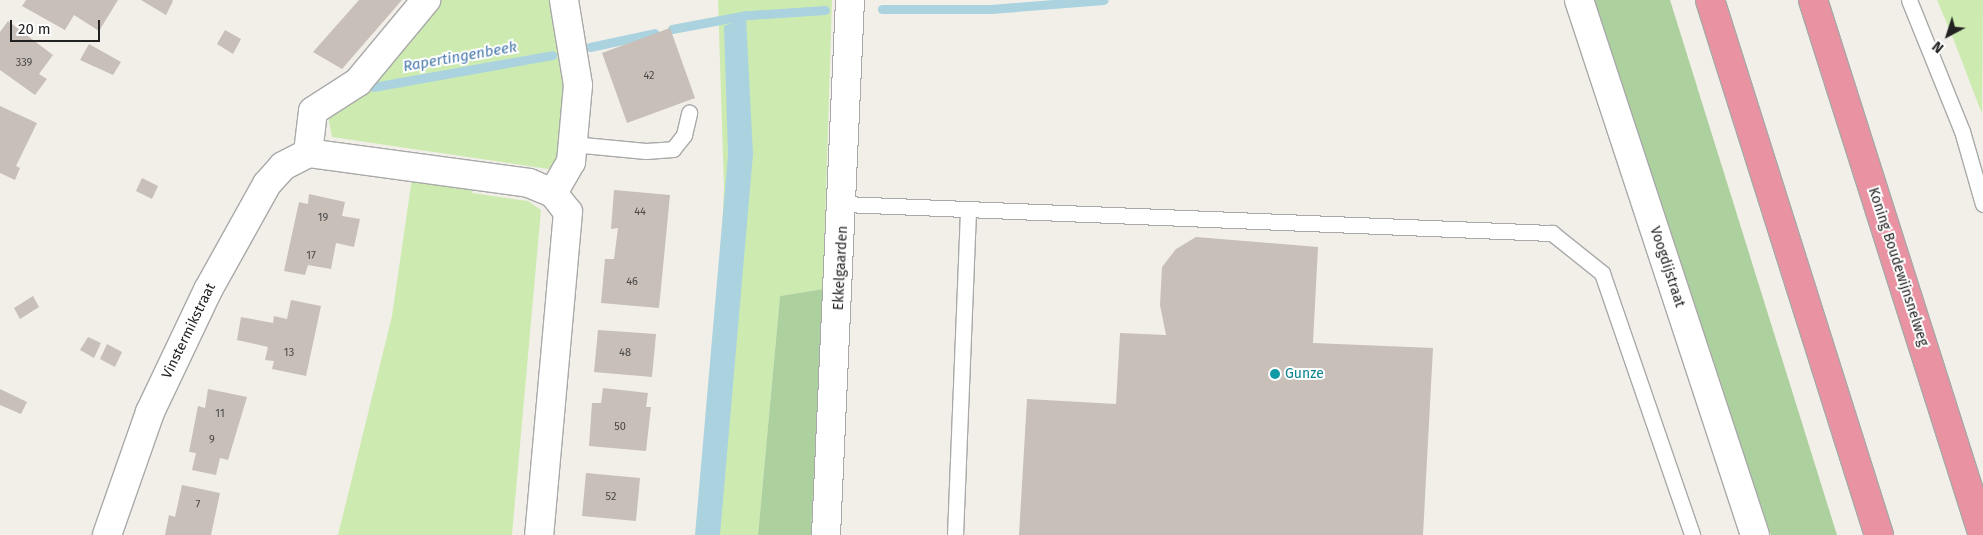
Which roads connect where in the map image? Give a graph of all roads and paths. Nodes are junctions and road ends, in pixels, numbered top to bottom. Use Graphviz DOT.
graph roads {
  1 [pos="426,0"];
  2 [pos="564,0"];
  3 [pos="850,0"];
  4 [pos="1579,0"];
  5 [pos="1710,0"];
  6 [pos="1813,0"];
  7 [pos="1909,0"];
  8 [pos="689,112"];
  9 [pos="572,144"];
  10 [pos="308,153"];
  11 [pos="553,193"];
  12 [pos="844,204"];
  13 [pos="1983,204"];
  14 [pos="968,210"];
  15 [pos="107,535"];
  16 [pos="539,535"];
  17 [pos="826,535"];
  18 [pos="955,535"];
  19 [pos="1692,535"];
  20 [pos="1755,535"];
  21 [pos="1879,535"];
  22 [pos="1982,535"];
  1 -- 10 [label="street"];
  2 -- 9 [label="street"];
  3 -- 12 [label="street, Ekkelgaarden"];
  4 -- 20 [label="street, Voogdijstraat"];
  5 -- 21 [label="highway"];
  6 -- 22 [label="highway, Koning Boudewijnsnelweg"];
  7 -- 13 [label="lane"];
  8 -- 9 [label="lane"];
  9 -- 11 [label="street"];
  10 -- 11 [label="street"];
  10 -- 15 [label="street, Vinstermikstraat"];
  11 -- 16 [label="street"];
  12 -- 14 [label="lane"];
  12 -- 17 [label="street, Ekkelgaarden"];
  14 -- 18 [label="lane"];
  14 -- 19 [label="lane"];
}
